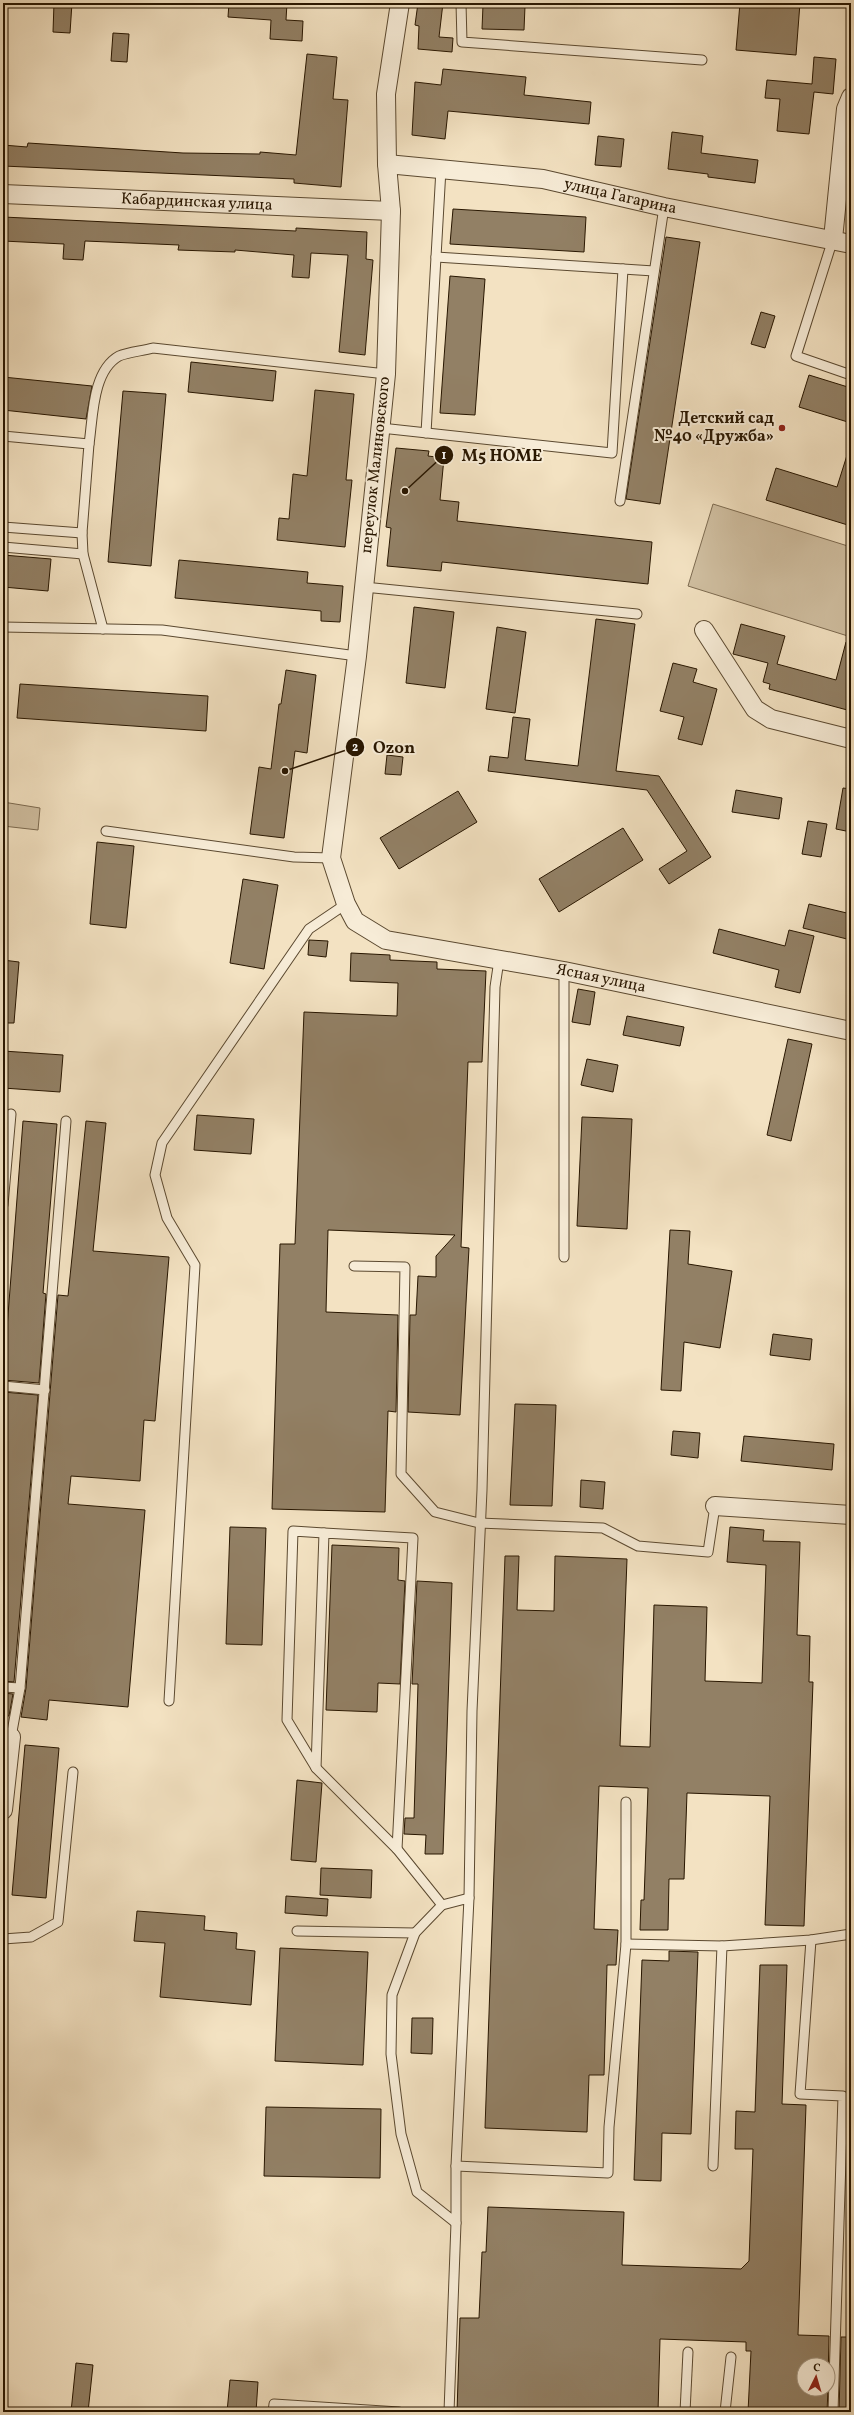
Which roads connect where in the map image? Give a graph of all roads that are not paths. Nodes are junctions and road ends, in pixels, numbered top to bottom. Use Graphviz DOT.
graph roads {
  1 [pos="400,3"];
  2 [pos="461,3"];
  3 [pos="702,60"];
  4 [pos="851,97"];
  5 [pos="387,164"];
  6 [pos="441,169"];
  7 [pos="3,194"];
  8 [pos="664,207"];
  9 [pos="391,211"];
  10 [pos="833,239"];
  11 [pos="851,244"];
  12 [pos="436,257"];
  13 [pos="623,269"];
  14 [pos="654,272"];
  15 [pos="386,374"];
  16 [pos="851,375"];
  17 [pos="381,428"];
  18 [pos="426,433"];
  19 [pos="3,436"];
  20 [pos="89,444"];
  21 [pos="620,501"];
  22 [pos="3,526"];
  23 [pos="82,533"];
  24 [pos="3,548"];
  25 [pos="82,554"];
  26 [pos="364,587"];
  27 [pos="637,614"];
  28 [pos="3,627"];
  29 [pos="103,629"];
  30 [pos="704,630"];
  31 [pos="357,656"];
  32 [pos="851,738"];
  33 [pos="106,831"];
  34 [pos="331,858"];
  35 [pos="346,904"];
  36 [pos="355,921"];
  37 [pos="499,960"];
  38 [pos="564,971"];
  39 [pos="851,1031"];
  40 [pos="10,1114"];
  41 [pos="66,1121"];
  42 [pos="3,1205"];
  43 [pos="564,1257"];
  44 [pos="354,1266"];
  45 [pos="3,1386"];
  46 [pos="44,1390"];
  47 [pos="715,1506"];
  48 [pos="851,1515"];
  49 [pos="479,1523"];
  50 [pos="324,1533"];
  51 [pos="3,1687"];
  52 [pos="20,1688"];
  53 [pos="169,1702"];
  54 [pos="11,1738"];
  55 [pos="316,1768"];
  56 [pos="73,1772"];
  57 [pos="626,1802"];
  58 [pos="3,1810"];
  59 [pos="397,1849"];
  60 [pos="469,1898"];
  61 [pos="442,1905"];
  62 [pos="297,1931"];
  63 [pos="415,1933"];
  64 [pos="851,1934"];
  65 [pos="3,1939"];
  66 [pos="811,1940"];
  67 [pos="626,1944"];
  68 [pos="722,1946"];
  69 [pos="847,2096"];
  70 [pos="456,2166"];
  71 [pos="713,2166"];
  72 [pos="456,2223"];
  73 [pos="688,2352"];
  74 [pos="731,2358"];
  75 [pos="273,2412"];
  76 [pos="399,2412"];
  77 [pos="449,2412"];
  78 [pos="685,2412"];
  79 [pos="725,2412"];
  80 [pos="833,2412"];
  1 -- 5 [label="street, переулок Малиновского"];
  2 -- 3 [label="lane"];
  4 -- 10 [label="street"];
  5 -- 6 [label="street, улица Гагарина"];
  5 -- 9 [label="street, переулок Малиновского"];
  6 -- 8 [label="street, улица Гагарина"];
  6 -- 12 [label="lane"];
  7 -- 9 [label="street, Кабардинская улица"];
  8 -- 10 [label="street, улица Гагарина"];
  8 -- 14 [label="lane"];
  9 -- 15 [label="street, переулок Малиновского"];
  10 -- 11 [label="street, улица Гагарина"];
  10 -- 16 [label="lane"];
  12 -- 13 [label="lane"];
  12 -- 18 [label="lane"];
  13 -- 14 [label="lane"];
  13 -- 18 [label="lane"];
  14 -- 21 [label="lane"];
  15 -- 17 [label="street, переулок Малиновского"];
  15 -- 20 [label="lane"];
  17 -- 18 [label="lane"];
  17 -- 26 [label="street, переулок Малиновского"];
  19 -- 20 [label="lane"];
  20 -- 23 [label="lane"];
  22 -- 23 [label="lane"];
  23 -- 25 [label="lane"];
  24 -- 25 [label="lane"];
  25 -- 29 [label="lane"];
  26 -- 27 [label="lane"];
  26 -- 31 [label="street, переулок Малиновского"];
  28 -- 29 [label="lane"];
  29 -- 31 [label="lane"];
  30 -- 32 [label="street"];
  31 -- 34 [label="street, переулок Малиновского"];
  33 -- 34 [label="lane"];
  34 -- 35 [label="street, переулок Малиновского"];
  35 -- 36 [label="street, переулок Малиновского"];
  35 -- 53 [label="lane"];
  36 -- 37 [label="street, Ясная улица"];
  37 -- 38 [label="street, Ясная улица"];
  37 -- 49 [label="lane"];
  38 -- 39 [label="street, Ясная улица"];
  38 -- 43 [label="lane"];
  40 -- 42 [label="lane"];
  41 -- 46 [label="lane"];
  44 -- 49 [label="lane"];
  45 -- 46 [label="lane"];
  46 -- 52 [label="lane"];
  47 -- 48 [label="street"];
  47 -- 49 [label="lane"];
  49 -- 60 [label="lane"];
  50 -- 55 [label="lane"];
  50 -- 55 [label="lane"];
  50 -- 59 [label="lane"];
  51 -- 52 [label="lane"];
  52 -- 54 [label="lane"];
  54 -- 58 [label="street"];
  55 -- 59 [label="lane"];
  56 -- 65 [label="lane"];
  57 -- 67 [label="lane"];
  59 -- 61 [label="lane"];
  60 -- 61 [label="lane"];
  60 -- 70 [label="lane"];
  61 -- 63 [label="lane"];
  62 -- 63 [label="lane"];
  63 -- 72 [label="lane"];
  64 -- 66 [label="lane"];
  66 -- 68 [label="lane"];
  66 -- 69 [label="lane"];
  67 -- 68 [label="lane"];
  67 -- 70 [label="lane"];
  68 -- 71 [label="lane"];
  69 -- 80 [label="lane"];
  70 -- 72 [label="lane"];
  72 -- 77 [label="lane"];
  73 -- 78 [label="lane"];
  74 -- 79 [label="lane"];
  75 -- 76 [label="lane"];
}
